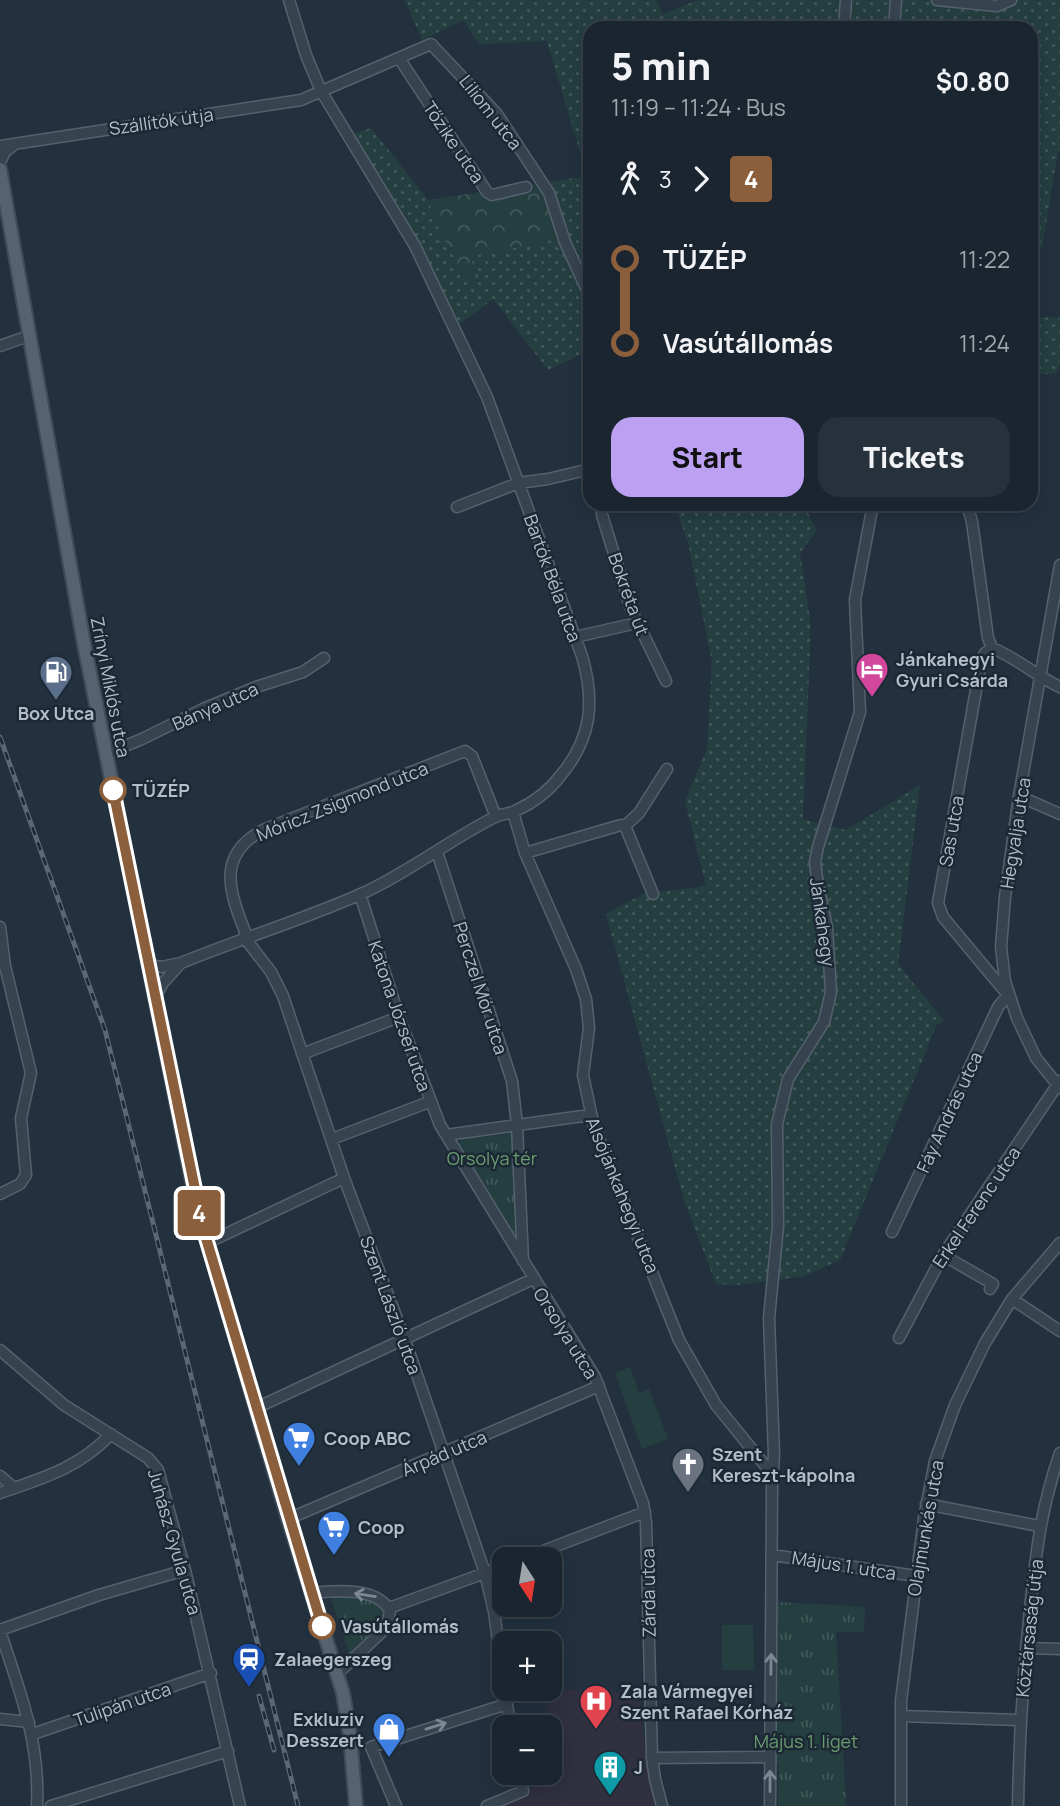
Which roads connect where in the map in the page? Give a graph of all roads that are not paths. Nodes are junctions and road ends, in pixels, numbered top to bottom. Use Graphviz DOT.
graph roads {
  1 [pos="289,0"];
  2 [pos="846,0"];
  3 [pos="896,0"];
  4 [pos="937,0"];
  5 [pos="1011,0"];
  6 [pos="844,21"];
  7 [pos="894,21"];
  8 [pos="399,58"];
  9 [pos="321,91"];
  10 [pos="16,144"];
  11 [pos="0,146"];
  12 [pos="0,162"];
  13 [pos="0,169"];
  14 [pos="526,187"];
  15 [pos="583,282"];
  16 [pos="28,336"];
  17 [pos="0,346"];
  18 [pos="583,471"];
  19 [pos="518,484"];
  20 [pos="457,507"];
  21 [pos="603,511"];
  22 [pos="872,511"];
  23 [pos="969,511"];
  24 [pos="1060,565"];
  25 [pos="637,623"];
  26 [pos="575,637"];
  27 [pos="992,648"];
  28 [pos="324,658"];
  29 [pos="1042,678"];
  30 [pos="666,681"];
  31 [pos="1060,687"];
  32 [pos="106,754"];
  33 [pos="667,769"];
  34 [pos="1019,796"];
  35 [pos="513,812"];
  36 [pos="1060,814"];
  37 [pos="496,817"];
  38 [pos="625,826"];
  39 [pos="437,852"];
  40 [pos="525,853"];
  41 [pos="360,894"];
  42 [pos="653,894"];
  43 [pos="0,927"];
  44 [pos="246,937"];
  45 [pos="181,963"];
  46 [pos="148,964"];
  47 [pos="1008,995"];
  48 [pos="155,997"];
  49 [pos="400,1017"];
  50 [pos="302,1054"];
  51 [pos="1059,1084"];
  52 [pos="429,1102"];
  53 [pos="590,1115"];
  54 [pos="517,1125"];
  55 [pos="446,1135"];
  56 [pos="332,1139"];
  57 [pos="344,1178"];
  58 [pos="0,1195"];
  59 [pos="892,1232"];
  60 [pos="207,1243"];
  61 [pos="1060,1243"];
  62 [pos="943,1255"];
  63 [pos="523,1261"];
  64 [pos="533,1279"];
  65 [pos="990,1289"];
  66 [pos="1012,1300"];
  67 [pos="1060,1331"];
  68 [pos="899,1338"];
  69 [pos="405,1340"];
  70 [pos="0,1350"];
  71 [pos="599,1387"];
  72 [pos="256,1408"];
  73 [pos="111,1434"];
  74 [pos="1060,1453"];
  75 [pos="443,1454"];
  76 [pos="773,1468"];
  77 [pos="0,1476"];
  78 [pos="14,1488"];
  79 [pos="0,1493"];
  80 [pos="926,1504"];
  81 [pos="645,1512"];
  82 [pos="288,1519"];
  83 [pos="1039,1527"];
  84 [pos="553,1547"];
  85 [pos="772,1555"];
  86 [pos="185,1570"];
  87 [pos="492,1570"];
  88 [pos="485,1573"];
  89 [pos="916,1576"];
  90 [pos="311,1593"];
  91 [pos="388,1608"];
  92 [pos="0,1630"];
  93 [pos="497,1631"];
  94 [pos="1026,1648"];
  95 [pos="1060,1649"];
  96 [pos="211,1673"];
  97 [pos="337,1674"];
  98 [pos="506,1701"];
  99 [pos="507,1704"];
  100 [pos="509,1715"];
  101 [pos="901,1716"];
  102 [pos="0,1719"];
  103 [pos="1020,1720"];
  104 [pos="29,1722"];
  105 [pos="33,1734"];
  106 [pos="228,1751"];
  107 [pos="770,1757"];
  108 [pos="652,1758"];
  109 [pos="522,1785"];
  110 [pos="37,1806"];
  111 [pos="51,1806"];
  112 [pos="240,1806"];
  113 [pos="356,1806"];
  114 [pos="396,1806"];
  115 [pos="487,1806"];
  116 [pos="662,1806"];
  117 [pos="770,1806"];
  118 [pos="901,1806"];
  119 [pos="1018,1806"];
  1 -- 9 [label="street, Bartók Béla utca"];
  2 -- 6 [label="street"];
  3 -- 7 [label="street"];
  4 -- 5 [label="street"];
  8 -- 9 [label="street, Liliom utca"];
  8 -- 14 [label="street, Tőzike utca"];
  8 -- 15 [label="street, Liliom utca"];
  9 -- 10 [label="street, Szállítók útja"];
  9 -- 19 [label="street, Bartók Béla utca"];
  10 -- 11 [label="street, Szállítók útja"];
  10 -- 12 [label="street"];
  13 -- 16 [label="main road, Zrínyi Miklós utca"];
  16 -- 17 [label="street"];
  16 -- 32 [label="main road, Zrínyi Miklós utca"];
  18 -- 19 [label="street"];
  19 -- 20 [label="street"];
  19 -- 26 [label="street, Bartók Béla utca"];
  21 -- 25 [label="street, Bokréta út"];
  22 -- 76 [label="street, Jánkahegy"];
  23 -- 27 [label="street"];
  24 -- 29 [label="street, Hegyalja utca"];
  25 -- 26 [label="street"];
  25 -- 30 [label="street, Bokréta út"];
  26 -- 35 [label="street, Bartók Béla utca"];
  27 -- 29 [label="street"];
  27 -- 47 [label="street, Sas utca"];
  28 -- 32 [label="street, Bánya utca"];
  29 -- 31 [label="street"];
  29 -- 34 [label="street, Hegyalja utca"];
  32 -- 46 [label="main road, Zrínyi Miklós utca"];
  33 -- 38 [label="street"];
  34 -- 36 [label="street"];
  34 -- 47 [label="street, Hegyalja utca"];
  35 -- 37 [label="street, Bartók Béla utca"];
  35 -- 40 [label="street, Alsójánkahegyi utca"];
  37 -- 39 [label="street, Bartók Béla utca"];
  37 -- 44 [label="street, Móricz Zsigmond utca"];
  38 -- 40 [label="street"];
  38 -- 42 [label="street"];
  39 -- 41 [label="street, Bartók Béla utca"];
  39 -- 54 [label="street, Perczel Mór utca"];
  40 -- 53 [label="street, Alsójánkahegyi utca"];
  41 -- 44 [label="street, Bartók Béla utca"];
  41 -- 49 [label="street, Katona József utca"];
  43 -- 58 [label="street"];
  44 -- 45 [label="street, Bartók Béla utca"];
  44 -- 50 [label="street, Szent László utca"];
  45 -- 46 [label="street"];
  45 -- 48 [label="street"];
  46 -- 48 [label="main road, Zrínyi Miklós utca"];
  47 -- 51 [label="street, Hegyalja utca"];
  47 -- 59 [label="street, Fáy András utca"];
  48 -- 60 [label="main road, Zrínyi Miklós utca"];
  49 -- 50 [label="street"];
  49 -- 52 [label="street, Katona József utca"];
  50 -- 56 [label="street, Szent László utca"];
  51 -- 62 [label="street, Erkel Ferenc utca"];
  52 -- 55 [label="street, Katona József utca"];
  52 -- 56 [label="street"];
  53 -- 54 [label="street"];
  53 -- 76 [label="street, Alsójánkahegyi utca"];
  54 -- 55 [label="street"];
  54 -- 63 [label="street"];
  55 -- 63 [label="street"];
  56 -- 57 [label="street, Szent László utca"];
  57 -- 60 [label="street"];
  57 -- 69 [label="street, Szent László utca"];
  60 -- 72 [label="main road, Zrínyi Miklós utca"];
  61 -- 66 [label="street, Olajmunkás utca"];
  62 -- 65 [label="street"];
  62 -- 68 [label="street, Erkel Ferenc utca"];
  63 -- 64 [label="street"];
  64 -- 69 [label="street"];
  64 -- 71 [label="street, Orsolya utca"];
  66 -- 67 [label="street"];
  66 -- 80 [label="street, Olajmunkás utca"];
  69 -- 72 [label="street"];
  69 -- 75 [label="street, Szent László utca"];
  70 -- 73 [label="street, Juhász Gyula utca"];
  71 -- 75 [label="street, Árpád utca"];
  71 -- 81 [label="street, Zárda utca"];
  72 -- 82 [label="main road, Zrínyi Miklós utca"];
  73 -- 78 [label="street"];
  73 -- 86 [label="street, Juhász Gyula utca"];
  74 -- 83 [label="street, Köztársaság útja"];
  75 -- 82 [label="street, Árpád utca"];
  75 -- 88 [label="street, Szent László utca"];
  76 -- 85 [label="street, Jánkahegy"];
  77 -- 78 [label="street"];
  78 -- 79 [label="street"];
  80 -- 83 [label="street"];
  80 -- 89 [label="street, Olajmunkás utca"];
  81 -- 84 [label="street"];
  81 -- 108 [label="street, Zárda utca"];
  82 -- 90 [label="main road, Zrínyi Miklós utca"];
  83 -- 94 [label="street, Köztársaság útja"];
  85 -- 89 [label="street, Május 1. utca"];
  107 -- 85 [label="street, Jánkahegy, one-way"];
  86 -- 92 [label="street"];
  86 -- 96 [label="street, Juhász Gyula utca"];
  87 -- 88 [label="street"];
  88 -- 91 [label="street"];
  88 -- 93 [label="street, Szent László utca"];
  89 -- 101 [label="street, Olajmunkás utca"];
  91 -- 90 [label="street, one-way"];
  90 -- 97 [label="main road, Zrínyi Miklós utca"];
  91 -- 97 [label="street"];
  92 -- 104 [label="street"];
  94 -- 95 [label="street"];
  94 -- 103 [label="street, Köztársaság útja"];
  96 -- 105 [label="street, Tulipán utca"];
  96 -- 106 [label="street, Juhász Gyula utca"];
  97 -- 113 [label="main road, Zrínyi Miklós utca"];
  98 -- 99 [label="street, Szent László utca"];
  99 -- 100 [label="street, Szent László utca"];
  114 -- 99 [label="street, one-way"];
  101 -- 103 [label="street"];
  101 -- 118 [label="street, Olajmunkás utca"];
  102 -- 104 [label="street"];
  103 -- 119 [label="street, Köztársaság útja"];
  104 -- 105 [label="street"];
  105 -- 110 [label="street"];
  106 -- 111 [label="street"];
  106 -- 112 [label="street, Juhász Gyula utca"];
  107 -- 108 [label="street"];
  117 -- 107 [label="street, Jánkahegy, one-way"];
  108 -- 116 [label="street, Zárda utca"];
  109 -- 115 [label="street"];
}
